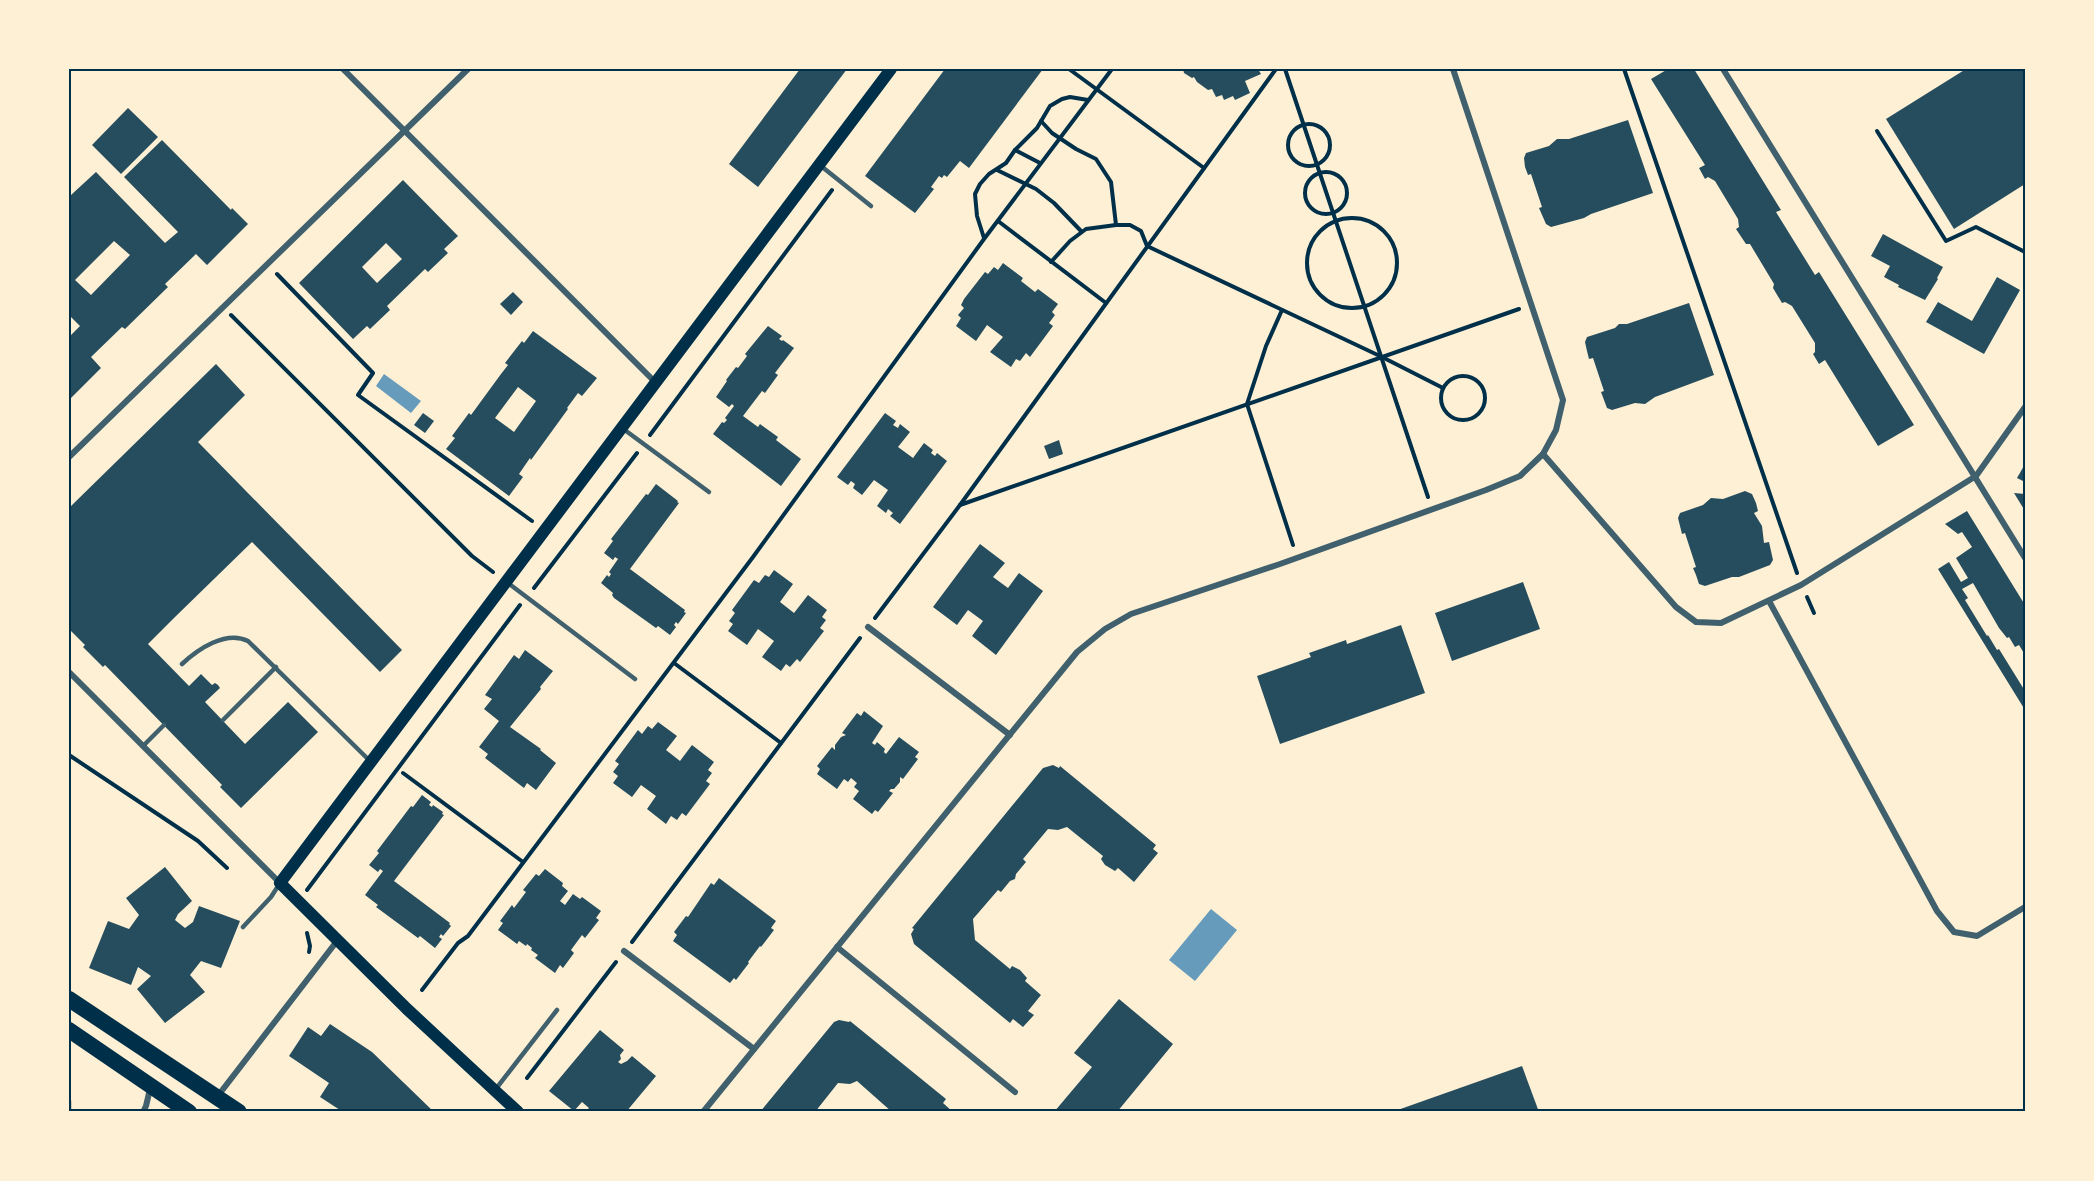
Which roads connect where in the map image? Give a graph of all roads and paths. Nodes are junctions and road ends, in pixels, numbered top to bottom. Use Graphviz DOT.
graph roads {
  1 [pos="344,69"];
  2 [pos="468,69"];
  3 [pos="891,69"];
  4 [pos="1069,69"];
  5 [pos="1112,69"];
  6 [pos="1276,69"];
  7 [pos="1285,69"];
  8 [pos="1454,69"];
  9 [pos="1624,69"];
  10 [pos="1723,69"];
  11 [pos="1097,90"];
  12 [pos="1088,100"];
  13 [pos="1041,121"];
  14 [pos="1304,124"];
  15 [pos="1877,131"];
  16 [pos="405,132"];
  17 [pos="1059,138"];
  18 [pos="1015,150"];
  19 [pos="1040,163"];
  20 [pos="819,164"];
  21 [pos="1317,165"];
  22 [pos="1204,168"];
  23 [pos="996,170"];
  24 [pos="1320,172"];
  25 [pos="839,180"];
  26 [pos="1025,183"];
  27 [pos="871,206"];
  28 [pos="1334,213"];
  29 [pos="1336,220"];
  30 [pos="998,221"];
  31 [pos="1116,225"];
  32 [pos="1081,231"];
  33 [pos="984,239"];
  34 [pos="1147,246"];
  35 [pos="2025,252"];
  36 [pos="1051,262"];
  37 [pos="267,264"];
  38 [pos="1106,303"];
  39 [pos="1531,304"];
  40 [pos="1365,306"];
  41 [pos="223,307"];
  42 [pos="1282,310"];
  43 [pos="1382,357"];
  44 [pos="655,382"];
  45 [pos="1443,388"];
  46 [pos="1246,404"];
  47 [pos="2025,408"];
  48 [pos="622,428"];
  49 [pos="644,443"];
  50 [pos="1543,454"];
  51 [pos="69,457"];
  52 [pos="1976,476"];
  53 [pos="709,492"];
  54 [pos="960,505"];
  55 [pos="1432,509"];
  56 [pos="545,530"];
  57 [pos="1297,558"];
  58 [pos="2025,558"];
  59 [pos="506,582"];
  60 [pos="1801,585"];
  61 [pos="527,597"];
  62 [pos="1769,601"];
  63 [pos="1814,613"];
  64 [pos="868,627"];
  65 [pos="674,663"];
  66 [pos="182,664"];
  67 [pos="276,667"];
  68 [pos="69,672"];
  69 [pos="635,678"];
  70 [pos="223,720"];
  71 [pos="164,725"];
  72 [pos="1010,735"];
  73 [pos="781,742"];
  74 [pos="143,746"];
  75 [pos="69,755"];
  76 [pos="370,762"];
  77 [pos="403,772"];
  78 [pos="523,862"];
  79 [pos="226,868"];
  80 [pos="280,883"];
  81 [pos="311,885"];
  82 [pos="2025,907"];
  83 [pos="243,927"];
  84 [pos="338,940"];
  85 [pos="837,947"];
  86 [pos="624,951"];
  87 [pos="422,990"];
  88 [pos="69,999"];
  89 [pos="556,1010"];
  90 [pos="69,1030"];
  91 [pos="754,1049"];
  92 [pos="527,1078"];
  93 [pos="151,1085"];
  94 [pos="496,1092"];
  95 [pos="1015,1092"];
  96 [pos="217,1097"];
  97 [pos="69,1101"];
  98 [pos="69,1112"];
  99 [pos="143,1112"];
  100 [pos="189,1112"];
  101 [pos="239,1112"];
  102 [pos="510,1112"];
  103 [pos="518,1112"];
  104 [pos="703,1112"];
  1 -- 16 [label="street"];
  2 -- 16 [label="street"];
  3 -- 20 [label="main road"];
  4 -- 11 [label="path"];
  5 -- 11 [label="path"];
  6 -- 22 [label="path"];
  7 -- 14 [label="path"];
  8 -- 39 [label="street"];
  9 -- 60 [label="path"];
  10 -- 52 [label="street"];
  11 -- 12 [label="path"];
  11 -- 22 [label="path"];
  12 -- 13 [label="path"];
  12 -- 17 [label="path"];
  13 -- 17 [label="path"];
  13 -- 18 [label="path"];
  14 -- 21 [label="path"];
  14 -- 21 [label="path"];
  14 -- 21 [label="path"];
  15 -- 35 [label="path"];
  16 -- 37 [label="street"];
  16 -- 44 [label="street"];
  17 -- 19 [label="path"];
  17 -- 31 [label="path"];
  18 -- 19 [label="path"];
  18 -- 23 [label="path"];
  19 -- 26 [label="path"];
  20 -- 25 [label="lane"];
  20 -- 44 [label="main road"];
  21 -- 24 [label="path"];
  22 -- 34 [label="path"];
  23 -- 26 [label="path"];
  23 -- 33 [label="path"];
  24 -- 28 [label="path"];
  24 -- 28 [label="path"];
  24 -- 28 [label="path"];
  25 -- 27 [label="lane"];
  25 -- 49 [label="path"];
  26 -- 30 [label="path"];
  26 -- 32 [label="path"];
  28 -- 29 [label="path"];
  29 -- 40 [label="path"];
  29 -- 40 [label="path"];
  29 -- 40 [label="path"];
  30 -- 33 [label="path"];
  30 -- 36 [label="path"];
  31 -- 32 [label="path"];
  31 -- 34 [label="path"];
  32 -- 36 [label="path"];
  33 -- 65 [label="path"];
  34 -- 38 [label="path"];
  34 -- 42 [label="path"];
  36 -- 38 [label="path"];
  37 -- 41 [label="street"];
  37 -- 56 [label="path"];
  38 -- 54 [label="path"];
  39 -- 43 [label="path"];
  39 -- 50 [label="street"];
  40 -- 43 [label="path"];
  41 -- 51 [label="street"];
  41 -- 59 [label="path"];
  42 -- 43 [label="path"];
  42 -- 46 [label="path"];
  43 -- 45 [label="path"];
  43 -- 46 [label="path"];
  43 -- 55 [label="path"];
  44 -- 48 [label="main road"];
  45 -- 45 [label="path"];
  46 -- 54 [label="path"];
  46 -- 57 [label="path"];
  47 -- 52 [label="street"];
  48 -- 49 [label="lane"];
  48 -- 56 [label="main road"];
  49 -- 53 [label="lane"];
  49 -- 61 [label="path"];
  50 -- 55 [label="street"];
  50 -- 62 [label="street"];
  52 -- 58 [label="street"];
  52 -- 60 [label="street"];
  54 -- 64 [label="path"];
  55 -- 57 [label="street"];
  56 -- 59 [label="main road"];
  57 -- 72 [label="street"];
  59 -- 61 [label="lane"];
  59 -- 76 [label="main road"];
  60 -- 62 [label="street"];
  60 -- 63 [label="path"];
  61 -- 69 [label="lane"];
  61 -- 81 [label="path"];
  62 -- 82 [label="street"];
  64 -- 72 [label="street"];
  64 -- 73 [label="path"];
  65 -- 73 [label="path"];
  65 -- 78 [label="path"];
  66 -- 67 [label="lane"];
  67 -- 70 [label="lane"];
  67 -- 76 [label="lane"];
  68 -- 74 [label="street"];
  71 -- 74 [label="lane"];
  72 -- 85 [label="street"];
  73 -- 86 [label="path"];
  74 -- 80 [label="street"];
  75 -- 79 [label="path"];
  76 -- 80 [label="main road"];
  77 -- 78 [label="path"];
  78 -- 87 [label="path"];
  80 -- 83 [label="lane"];
  80 -- 84 [label="main road"];
  84 -- 94 [label="main road"];
  84 -- 96 [label="street"];
  85 -- 91 [label="street"];
  85 -- 95 [label="street"];
  86 -- 91 [label="street"];
  86 -- 92 [label="path"];
  88 -- 96 [label="highway"];
  89 -- 94 [label="lane"];
  90 -- 93 [label="highway"];
  91 -- 104 [label="street"];
  93 -- 99 [label="street"];
  93 -- 100 [label="highway"];
  94 -- 102 [label="main road"];
  94 -- 103 [label="main road"];
  96 -- 101 [label="highway"];
  97 -- 98 [label="lane"];
}
